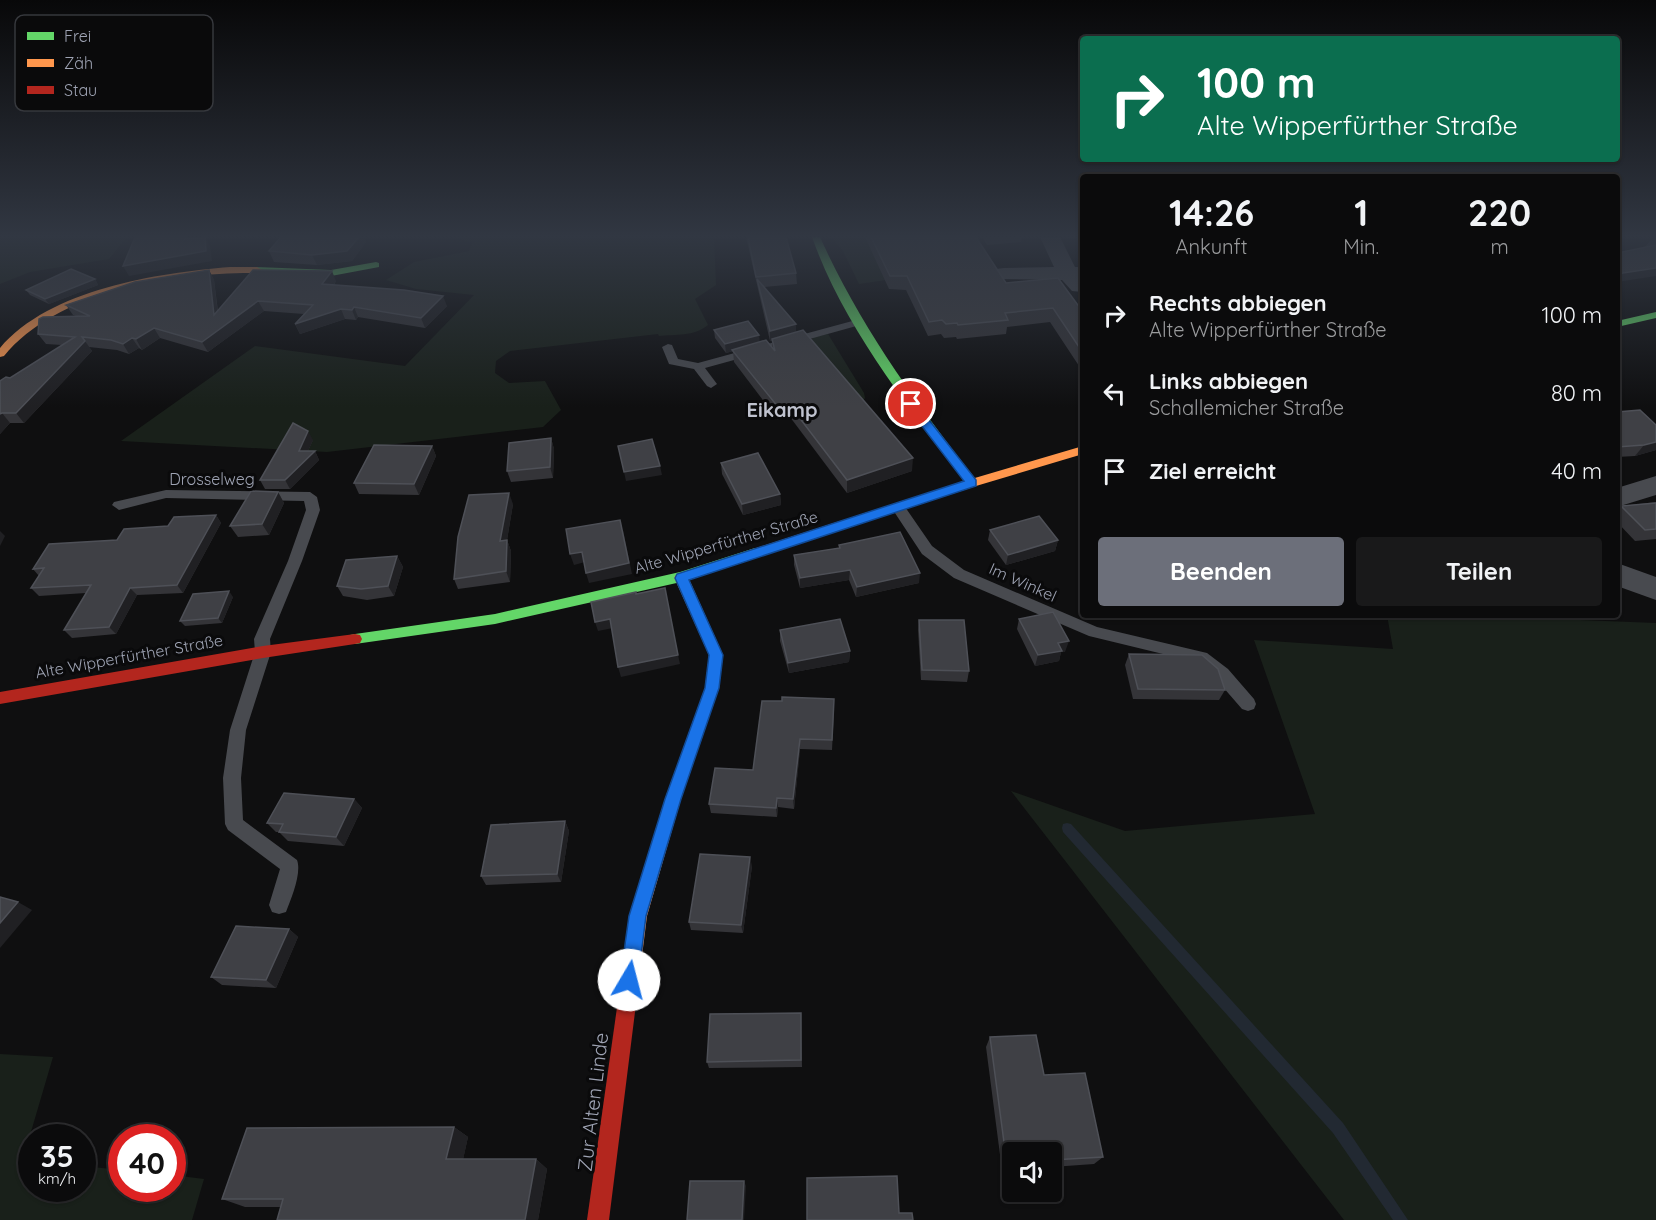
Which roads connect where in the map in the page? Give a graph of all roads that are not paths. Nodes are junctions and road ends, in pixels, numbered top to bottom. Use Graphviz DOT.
graph roads {
  1 [pos="105,294"];
  2 [pos="840,294"];
  3 [pos="1656,315"];
  4 [pos="855,323"];
  5 [pos="1620,323"];
  6 [pos="668,347"];
  7 [pos="0,354"];
  8 [pos="698,366"];
  9 [pos="711,384"];
  10 [pos="1080,451"];
  11 [pos="972,483"];
  12 [pos="1656,485"];
  13 [pos="1620,497"];
  14 [pos="119,505"];
  15 [pos="898,507"];
  16 [pos="674,561"];
  17 [pos="1620,575"];
  18 [pos="681,578"];
  19 [pos="1656,589"];
  20 [pos="263,652"];
  21 [pos="0,698"];
  22 [pos="1248,704"];
  23 [pos="279,904"];
  24 [pos="598,1220"];
  1 -- 7 [label="street"];
  2 -- 4 [label="street"];
  3 -- 5 [label="street"];
  4 -- 8 [label="lane"];
  4 -- 11 [label="street"];
  6 -- 8 [label="lane"];
  8 -- 9 [label="lane"];
  10 -- 11 [label="street, Alte Wipperfürther Straße"];
  11 -- 15 [label="street, Alte Wipperfürther Straße"];
  12 -- 13 [label="street"];
  14 -- 20 [label="lane, Drosselweg"];
  15 -- 18 [label="street, Alte Wipperfürther Straße"];
  15 -- 22 [label="lane, Im Winkel"];
  16 -- 18 [label="lane"];
  17 -- 19 [label="street"];
  18 -- 20 [label="street, Alte Wipperfürther Straße"];
  18 -- 24 [label="street, Zur Alten Linde"];
  20 -- 21 [label="street, Alte Wipperfürther Straße"];
  20 -- 23 [label="lane"];
}
